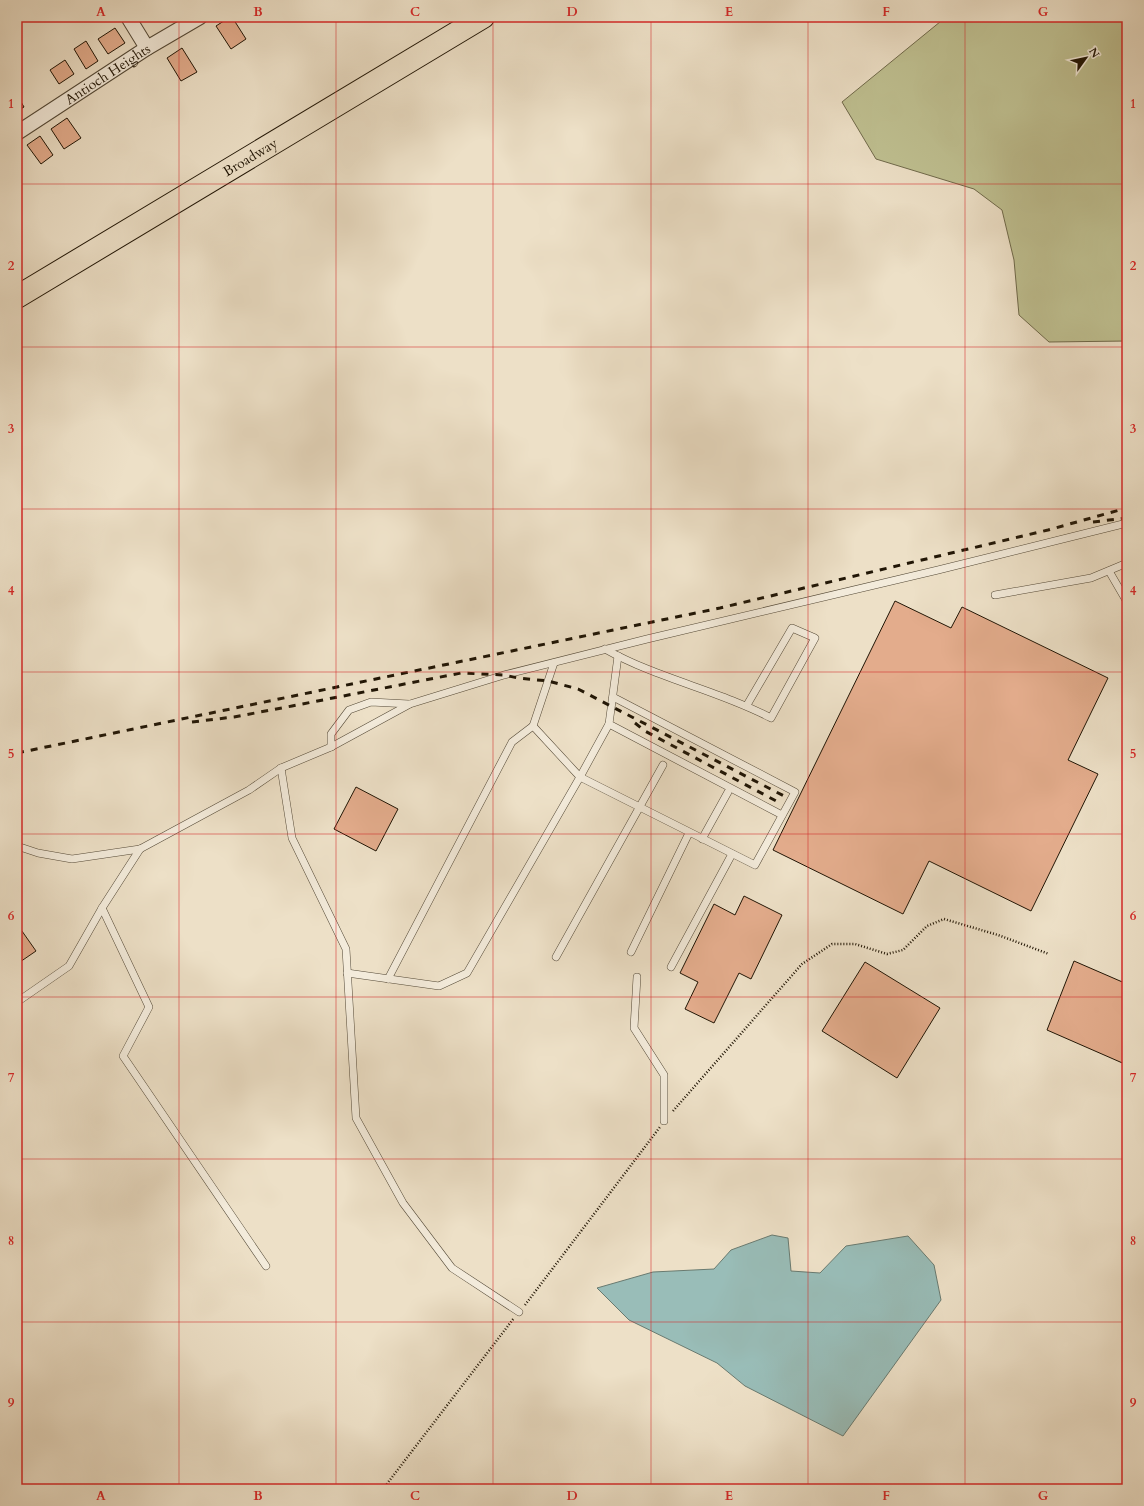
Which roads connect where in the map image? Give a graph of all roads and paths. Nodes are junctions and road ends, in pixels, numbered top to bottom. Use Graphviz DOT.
graph roads {
  1 [pos="128,17"];
  2 [pos="200,17"];
  3 [pos="483,17"];
  4 [pos="147,48"];
  5 [pos="17,133"];
  6 [pos="17,296"];
  7 [pos="1127,523"];
  8 [pos="1127,563"];
  9 [pos="1109,570"];
  10 [pos="995,595"];
  11 [pos="1127,602"];
  12 [pos="605,649"];
  13 [pos="618,656"];
  14 [pos="554,663"];
  15 [pos="613,697"];
  16 [pos="410,704"];
  17 [pos="747,705"];
  18 [pos="609,724"];
  19 [pos="533,726"];
  20 [pos="331,747"];
  21 [pos="663,765"];
  22 [pos="281,768"];
  23 [pos="580,777"];
  24 [pos="728,792"];
  25 [pos="640,807"];
  26 [pos="782,815"];
  27 [pos="689,833"];
  28 [pos="702,839"];
  29 [pos="17,846"];
  30 [pos="140,849"];
  31 [pos="732,854"];
  32 [pos="102,908"];
  33 [pos="631,952"];
  34 [pos="1049,954"];
  35 [pos="556,956"];
  36 [pos="671,967"];
  37 [pos="347,973"];
  38 [pos="638,977"];
  39 [pos="388,979"];
  40 [pos="17,1002"];
  41 [pos="664,1121"];
  42 [pos="266,1266"];
  43 [pos="519,1312"];
  44 [pos="383,1489"];
  1 -- 4 [label="street"];
  2 -- 4 [label="street, Antioch Heights"];
  3 -- 6 [label="main road, Broadway"];
  4 -- 5 [label="street, Antioch Heights"];
  7 -- 12 [label="lane"];
  8 -- 9 [label="lane"];
  9 -- 10 [label="lane"];
  9 -- 11 [label="lane"];
  12 -- 13 [label="lane"];
  12 -- 14 [label="lane"];
  13 -- 15 [label="lane"];
  13 -- 17 [label="lane"];
  14 -- 16 [label="lane"];
  14 -- 19 [label="lane"];
  15 -- 18 [label="lane"];
  15 -- 26 [label="lane"];
  16 -- 20 [label="lane"];
  16 -- 20 [label="lane"];
  17 -- 17 [label="lane"];
  18 -- 23 [label="lane"];
  18 -- 26 [label="lane"];
  19 -- 23 [label="lane"];
  19 -- 39 [label="lane"];
  20 -- 22 [label="lane"];
  21 -- 25 [label="lane"];
  22 -- 30 [label="lane"];
  22 -- 37 [label="lane"];
  23 -- 25 [label="lane"];
  23 -- 39 [label="lane"];
  24 -- 28 [label="lane"];
  25 -- 27 [label="lane"];
  25 -- 35 [label="lane"];
  26 -- 31 [label="lane"];
  27 -- 28 [label="lane"];
  27 -- 33 [label="lane"];
  28 -- 31 [label="lane"];
  29 -- 30 [label="lane"];
  30 -- 32 [label="lane"];
  31 -- 36 [label="lane"];
  32 -- 40 [label="lane"];
  32 -- 42 [label="lane"];
  34 -- 41 [label="path"];
  37 -- 39 [label="lane"];
  37 -- 43 [label="lane"];
  38 -- 41 [label="lane"];
  41 -- 43 [label="path"];
  43 -- 44 [label="path"];
}
